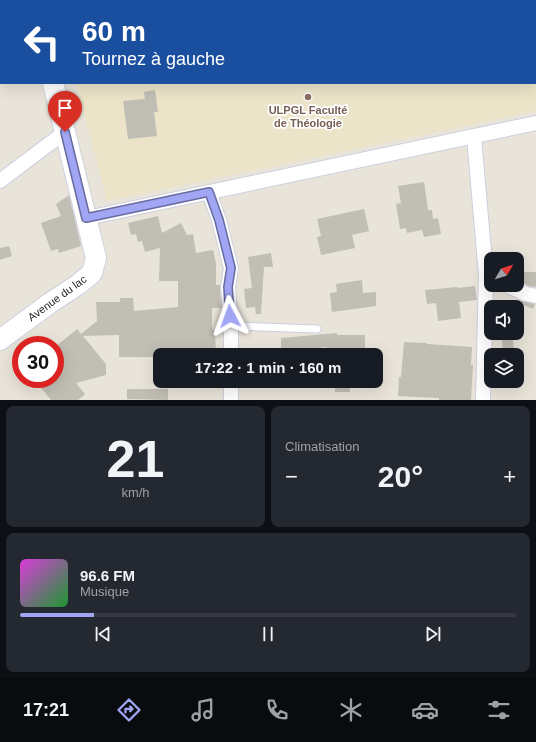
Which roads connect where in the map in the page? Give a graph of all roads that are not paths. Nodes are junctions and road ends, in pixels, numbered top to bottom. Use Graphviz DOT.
graph roads {
  1 [pos="53,84"];
  2 [pos="536,123"];
  3 [pos="65,132"];
  4 [pos="474,137"];
  5 [pos="0,181"];
  6 [pos="209,192"];
  7 [pos="86,218"];
  8 [pos="486,252"];
  9 [pos="487,292"];
  10 [pos="522,292"];
  11 [pos="536,296"];
  12 [pos="231,326"];
  13 [pos="317,329"];
  14 [pos="0,340"];
  15 [pos="231,348"];
  16 [pos="231,388"];
  17 [pos="231,400"];
  18 [pos="483,400"];
  1 -- 3 [label="main road, Avenue du lac"];
  2 -- 4 [label="street"];
  3 -- 5 [label="street"];
  3 -- 7 [label="main road, Avenue du lac"];
  4 -- 6 [label="street"];
  4 -- 8 [label="street"];
  6 -- 7 [label="street"];
  6 -- 12 [label="street"];
  7 -- 14 [label="main road, Avenue du lac"];
  9 -- 18 [label="street"];
  10 -- 11 [label="street"];
  12 -- 13 [label="lane"];
  12 -- 15 [label="street"];
  16 -- 17 [label="street"];
}
